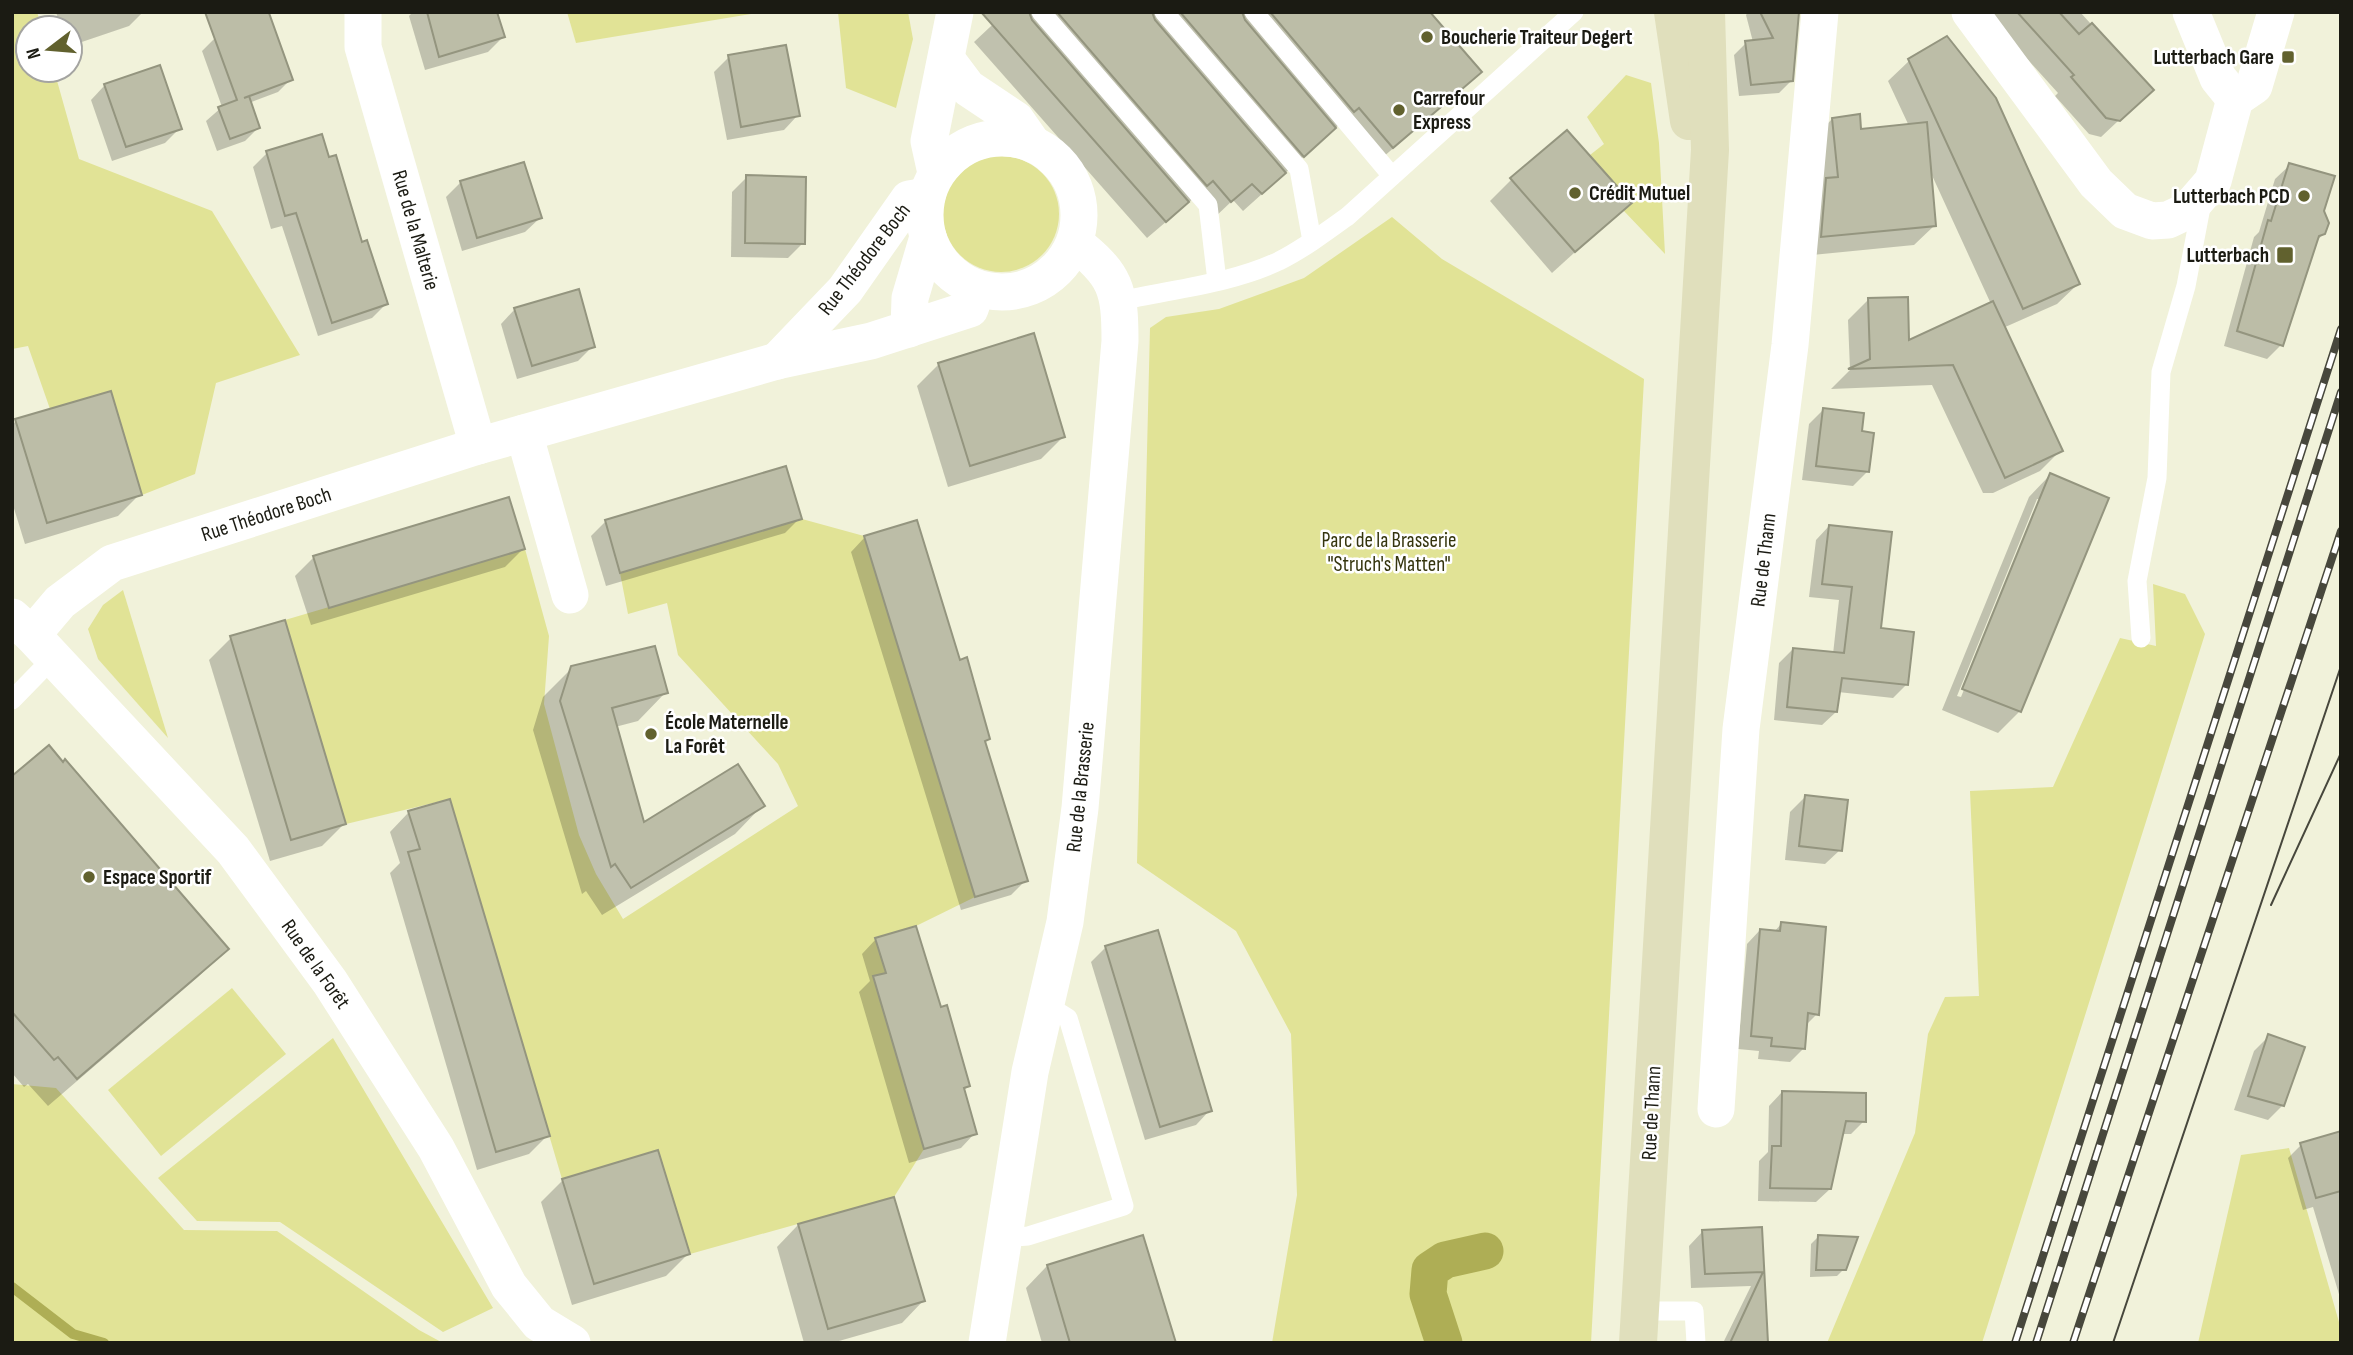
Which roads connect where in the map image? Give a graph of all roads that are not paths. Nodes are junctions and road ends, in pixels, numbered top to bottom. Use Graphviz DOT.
graph roads {
  1 [pos="363,12"];
  2 [pos="955,12"];
  3 [pos="1041,12"];
  4 [pos="1164,12"];
  5 [pos="1254,12"];
  6 [pos="1574,12"];
  7 [pos="1673,12"];
  8 [pos="1706,12"];
  9 [pos="1820,12"];
  10 [pos="1970,12"];
  11 [pos="2191,12"];
  12 [pos="2276,12"];
  13 [pos="947,60"];
  14 [pos="2235,99"];
  15 [pos="1032,143"];
  16 [pos="1392,176"];
  17 [pos="931,185"];
  18 [pos="2203,194"];
  19 [pos="928,237"];
  20 [pos="1312,241"];
  21 [pos="1075,243"];
  22 [pos="1703,254"];
  23 [pos="1217,281"];
  24 [pos="977,289"];
  25 [pos="1120,301"];
  26 [pos="909,329"];
  27 [pos="777,361"];
  28 [pos="524,433"];
  29 [pos="478,446"];
  30 [pos="569,595"];
  31 [pos="33,637"];
  32 [pos="2141,638"];
  33 [pos="12,700"];
  34 [pos="1047,1005"];
  35 [pos="1716,1109"];
  36 [pos="1003,1238"];
  37 [pos="1639,1327"];
  38 [pos="572,1343"];
  39 [pos="987,1343"];
  40 [pos="1696,1343"];
  1 -- 29 [label="street, Rue de la Malterie"];
  2 -- 13 [label="street"];
  3 -- 23 [label="lane"];
  4 -- 20 [label="lane"];
  5 -- 16 [label="lane"];
  6 -- 16 [label="lane"];
  7 -- 22 [label="main road, Rue de Thann"];
  8 -- 22 [label="main road, Rue de Thann"];
  9 -- 35 [label="street, Rue de Thann"];
  10 -- 18 [label="street"];
  11 -- 14 [label="street"];
  12 -- 14 [label="street"];
  13 -- 15 [label="street"];
  13 -- 17 [label="street"];
  14 -- 18 [label="street"];
  15 -- 17 [label="street"];
  15 -- 21 [label="street"];
  16 -- 20 [label="lane"];
  17 -- 19 [label="street"];
  17 -- 27 [label="street, Rue Théodore Boch"];
  18 -- 32 [label="lane"];
  19 -- 24 [label="street"];
  19 -- 26 [label="street, Rue Théodore Boch"];
  20 -- 23 [label="lane"];
  21 -- 24 [label="street"];
  21 -- 25 [label="street, Rue de la Brasserie"];
  22 -- 37 [label="main road, Rue de Thann"];
  23 -- 25 [label="lane"];
  24 -- 26 [label="street, Rue Théodore Boch"];
  25 -- 34 [label="street, Rue de la Brasserie"];
  26 -- 27 [label="street, Rue Théodore Boch"];
  27 -- 28 [label="street, Rue Théodore Boch"];
  28 -- 29 [label="street, Rue Théodore Boch"];
  28 -- 30 [label="street"];
  29 -- 31 [label="street, Rue Théodore Boch"];
  31 -- 33 [label="lane"];
  31 -- 38 [label="street, Rue de la Forêt"];
  34 -- 36 [label="street, Rue de la Brasserie"];
  34 -- 36 [label="lane"];
  36 -- 39 [label="street, Rue de la Brasserie"];
  37 -- 40 [label="lane"];
}
